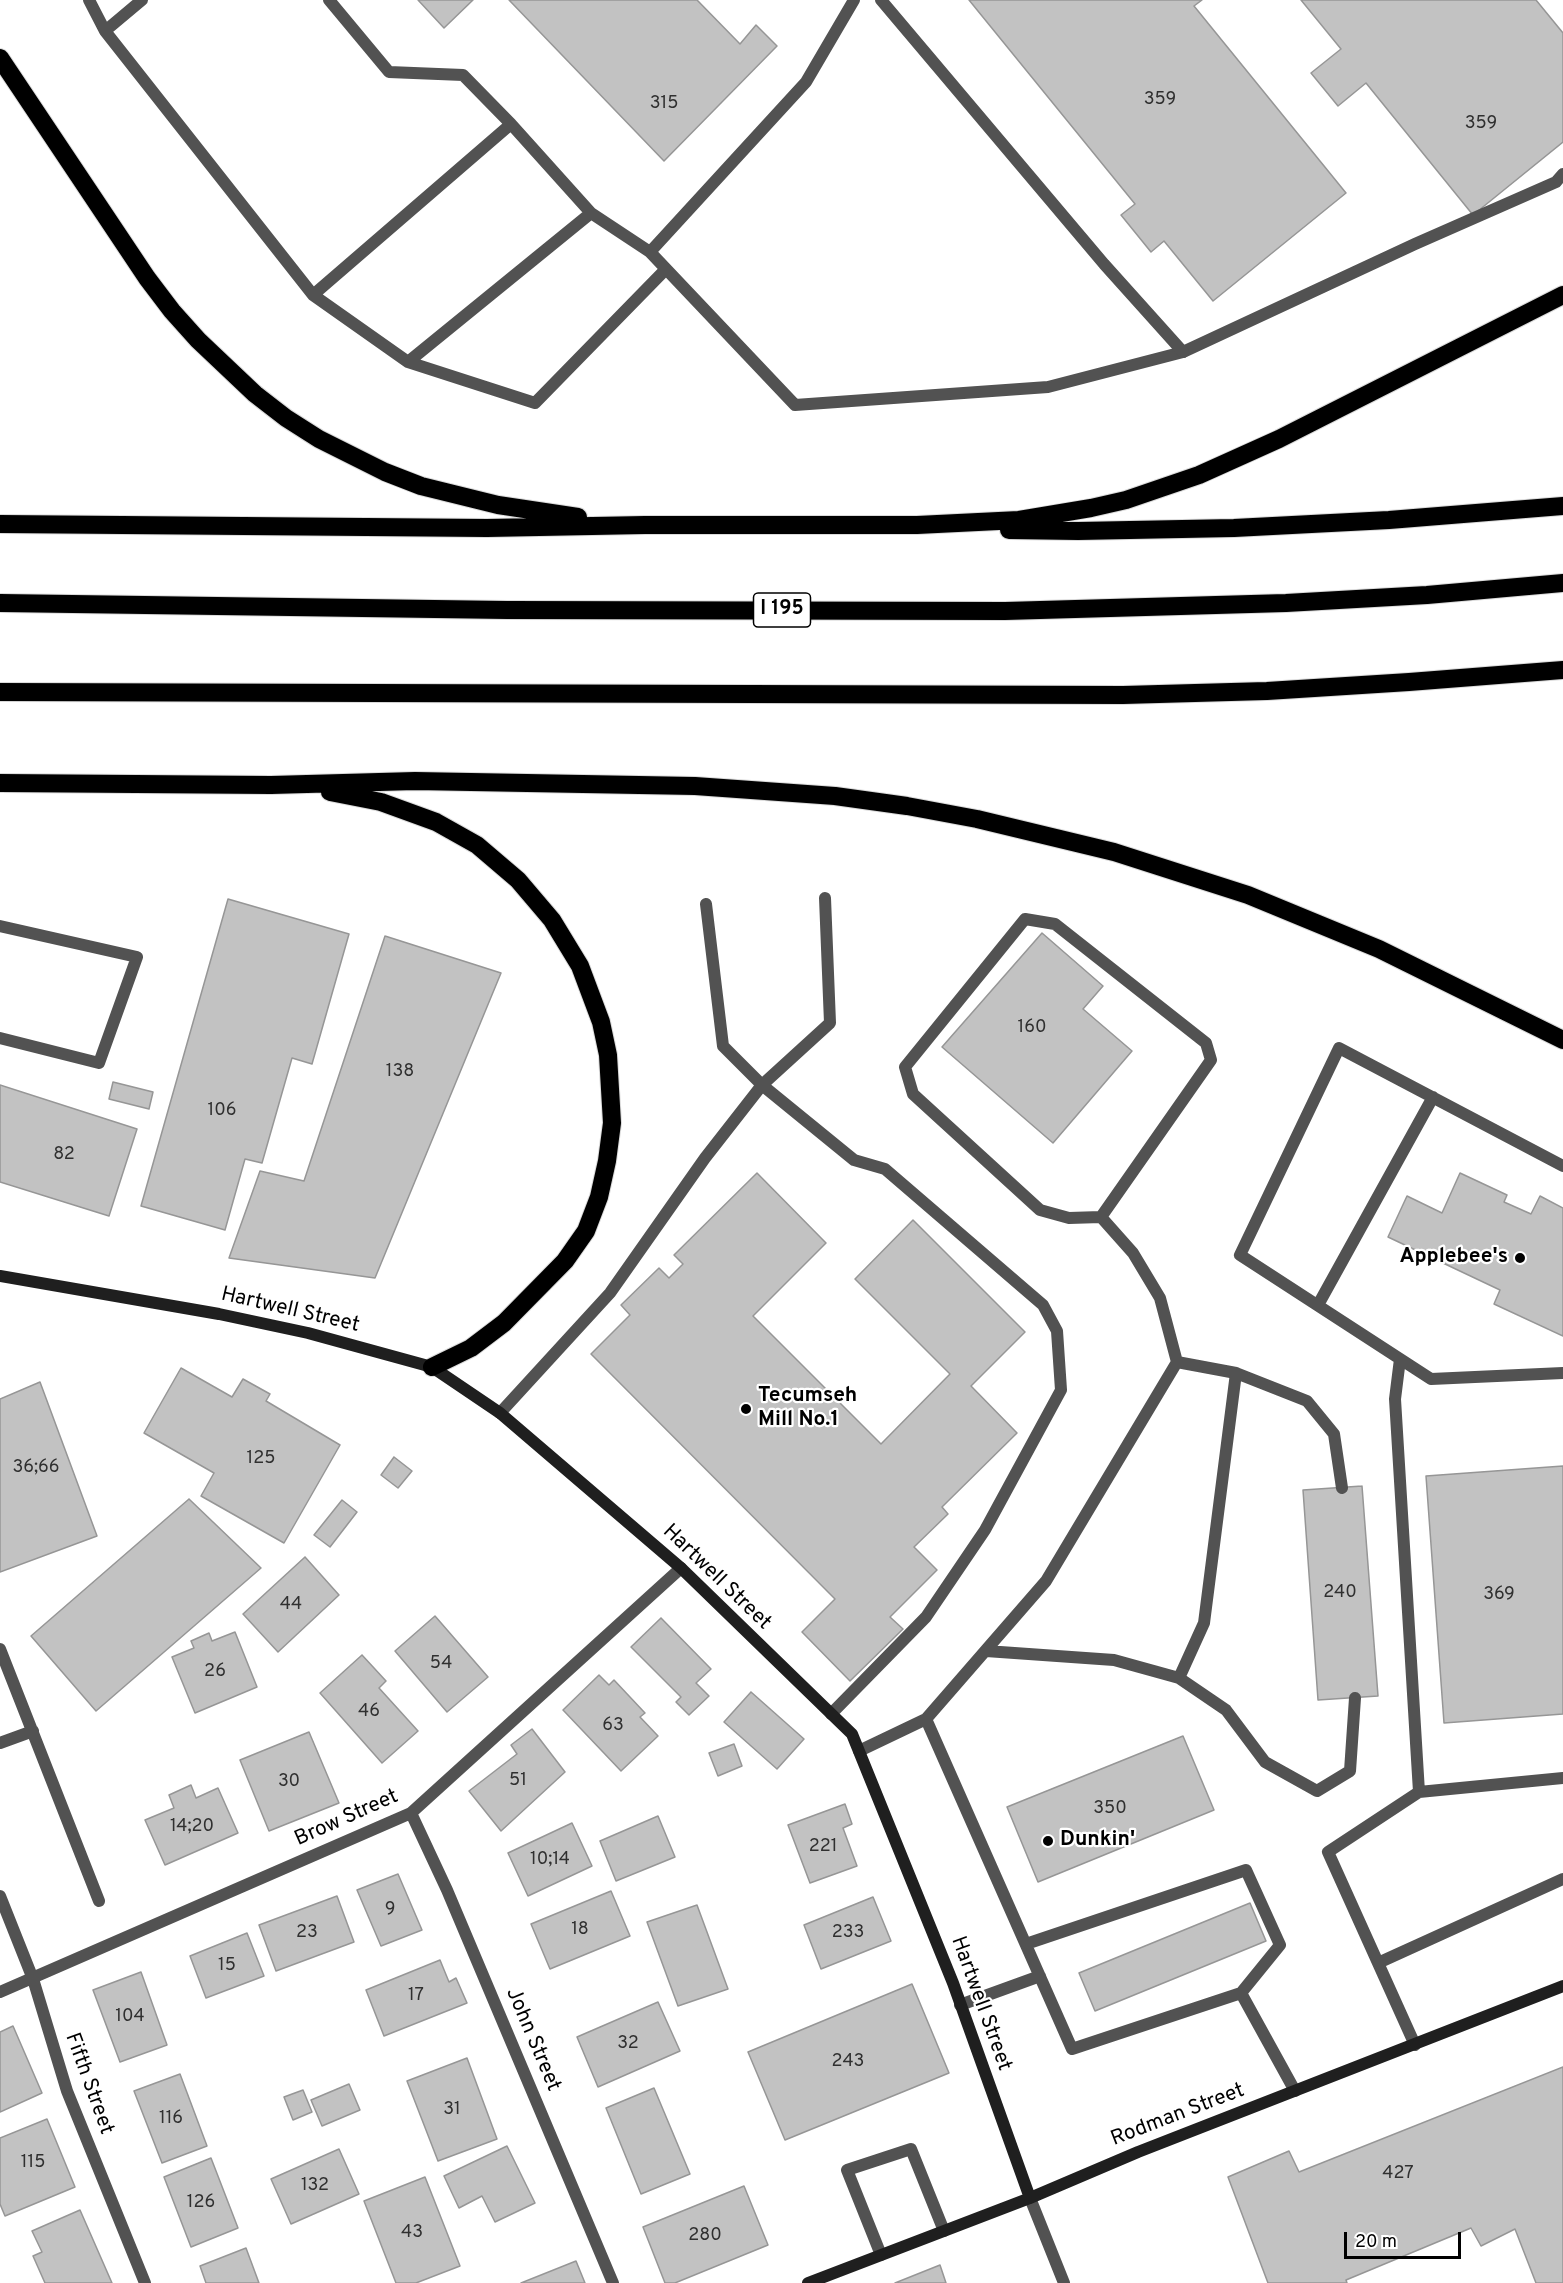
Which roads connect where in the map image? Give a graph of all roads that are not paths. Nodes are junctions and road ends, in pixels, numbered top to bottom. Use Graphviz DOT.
graph roads {
  1 [pos="89,0"];
  2 [pos="142,0"];
  3 [pos="329,0"];
  4 [pos="854,0"];
  5 [pos="881,0"];
  6 [pos="105,31"];
  7 [pos="0,58"];
  8 [pos="511,124"];
  9 [pos="1563,174"];
  10 [pos="591,213"];
  11 [pos="650,252"];
  12 [pos="666,269"];
  13 [pos="313,295"];
  14 [pos="1563,295"];
  15 [pos="1563,301"];
  16 [pos="1526,314"];
  17 [pos="1183,352"];
  18 [pos="408,362"];
  19 [pos="1563,506"];
  20 [pos="0,524"];
  21 [pos="645,525"];
  22 [pos="917,525"];
  23 [pos="1563,583"];
  24 [pos="0,603"];
  25 [pos="1563,670"];
  26 [pos="0,692"];
  27 [pos="0,783"];
  28 [pos="271,785"];
  29 [pos="825,898"];
  30 [pos="706,904"];
  31 [pos="0,926"];
  32 [pos="1563,1037"];
  33 [pos="0,1038"];
  34 [pos="762,1085"];
  35 [pos="1433,1097"];
  36 [pos="1563,1166"];
  37 [pos="1101,1218"];
  38 [pos="0,1276"];
  39 [pos="1318,1305"];
  40 [pos="1400,1359"];
  41 [pos="1178,1362"];
  42 [pos="432,1368"];
  43 [pos="1236,1373"];
  44 [pos="1563,1374"];
  45 [pos="500,1413"];
  46 [pos="1342,1488"];
  47 [pos="681,1568"];
  48 [pos="0,1649"];
  49 [pos="986,1651"];
  50 [pos="1179,1678"];
  51 [pos="1355,1698"];
  52 [pos="831,1714"];
  53 [pos="926,1719"];
  54 [pos="33,1731"];
  55 [pos="0,1743"];
  56 [pos="859,1751"];
  57 [pos="1563,1778"];
  58 [pos="1419,1792"];
  59 [pos="411,1813"];
  60 [pos="1563,1879"];
  61 [pos="99,1901"];
  62 [pos="2,1905"];
  63 [pos="1026,1944"];
  64 [pos="1378,1963"];
  65 [pos="1040,1976"];
  66 [pos="33,1979"];
  67 [pos="1563,1986"];
  68 [pos="0,1992"];
  69 [pos="1241,1993"];
  70 [pos="960,2005"];
  71 [pos="1415,2045"];
  72 [pos="1295,2091"];
  73 [pos="1030,2198"];
  74 [pos="944,2231"];
  75 [pos="881,2255"];
  76 [pos="145,2283"];
  77 [pos="613,2283"];
  78 [pos="808,2283"];
  79 [pos="1064,2283"];
  1 -- 6 [label="street"];
  2 -- 6 [label="street"];
  3 -- 8 [label="street"];
  4 -- 11 [label="street"];
  5 -- 17 [label="street"];
  6 -- 13 [label="street"];
  7 -- 21 [label="highway"];
  8 -- 10 [label="street"];
  8 -- 13 [label="street"];
  9 -- 17 [label="street"];
  10 -- 11 [label="street"];
  10 -- 18 [label="street"];
  11 -- 12 [label="street"];
  12 -- 17 [label="street"];
  12 -- 18 [label="street"];
  13 -- 18 [label="street"];
  14 -- 16 [label="highway"];
  15 -- 16 [label="highway"];
  16 -- 22 [label="highway"];
  19 -- 22 [label="highway"];
  20 -- 21 [label="highway"];
  21 -- 22 [label="highway"];
  23 -- 24 [label="highway, I 195"];
  25 -- 26 [label="highway"];
  27 -- 28 [label="highway"];
  28 -- 32 [label="highway"];
  28 -- 42 [label="highway"];
  29 -- 34 [label="street"];
  30 -- 34 [label="street"];
  31 -- 33 [label="street"];
  34 -- 45 [label="street"];
  34 -- 52 [label="street"];
  35 -- 36 [label="street"];
  35 -- 39 [label="street"];
  35 -- 39 [label="street"];
  37 -- 37 [label="street"];
  37 -- 41 [label="street"];
  38 -- 42 [label="main road, Hartwell Street"];
  39 -- 40 [label="street"];
  40 -- 44 [label="street"];
  40 -- 58 [label="street"];
  41 -- 43 [label="street"];
  41 -- 49 [label="street"];
  42 -- 45 [label="main road, Hartwell Street"];
  43 -- 46 [label="street"];
  43 -- 50 [label="street"];
  45 -- 47 [label="main road, Hartwell Street"];
  47 -- 52 [label="main road, Hartwell Street"];
  47 -- 59 [label="street, Brow Street"];
  48 -- 54 [label="street"];
  49 -- 50 [label="street"];
  49 -- 53 [label="street"];
  50 -- 51 [label="street"];
  52 -- 56 [label="main road, Hartwell Street"];
  53 -- 56 [label="street"];
  53 -- 63 [label="street"];
  54 -- 55 [label="street"];
  54 -- 61 [label="street"];
  56 -- 70 [label="main road, Hartwell Street"];
  57 -- 58 [label="street"];
  58 -- 64 [label="street"];
  59 -- 66 [label="street, Brow Street"];
  59 -- 77 [label="street, John Street"];
  60 -- 64 [label="street"];
  62 -- 66 [label="street, Fifth Street"];
  63 -- 65 [label="street"];
  63 -- 69 [label="street"];
  64 -- 71 [label="street"];
  65 -- 69 [label="street"];
  65 -- 70 [label="street"];
  66 -- 68 [label="street, Brow Street"];
  66 -- 76 [label="street, Fifth Street"];
  67 -- 71 [label="main road, Rodman Street"];
  69 -- 72 [label="street"];
  70 -- 73 [label="main road, Hartwell Street"];
  71 -- 72 [label="main road, Rodman Street"];
  72 -- 73 [label="main road, Rodman Street"];
  73 -- 74 [label="main road, Rodman Street"];
  73 -- 79 [label="street, Hartwell Street"];
  74 -- 75 [label="main road, Rodman Street"];
  74 -- 75 [label="street"];
  75 -- 78 [label="main road, Rodman Street"];
}
